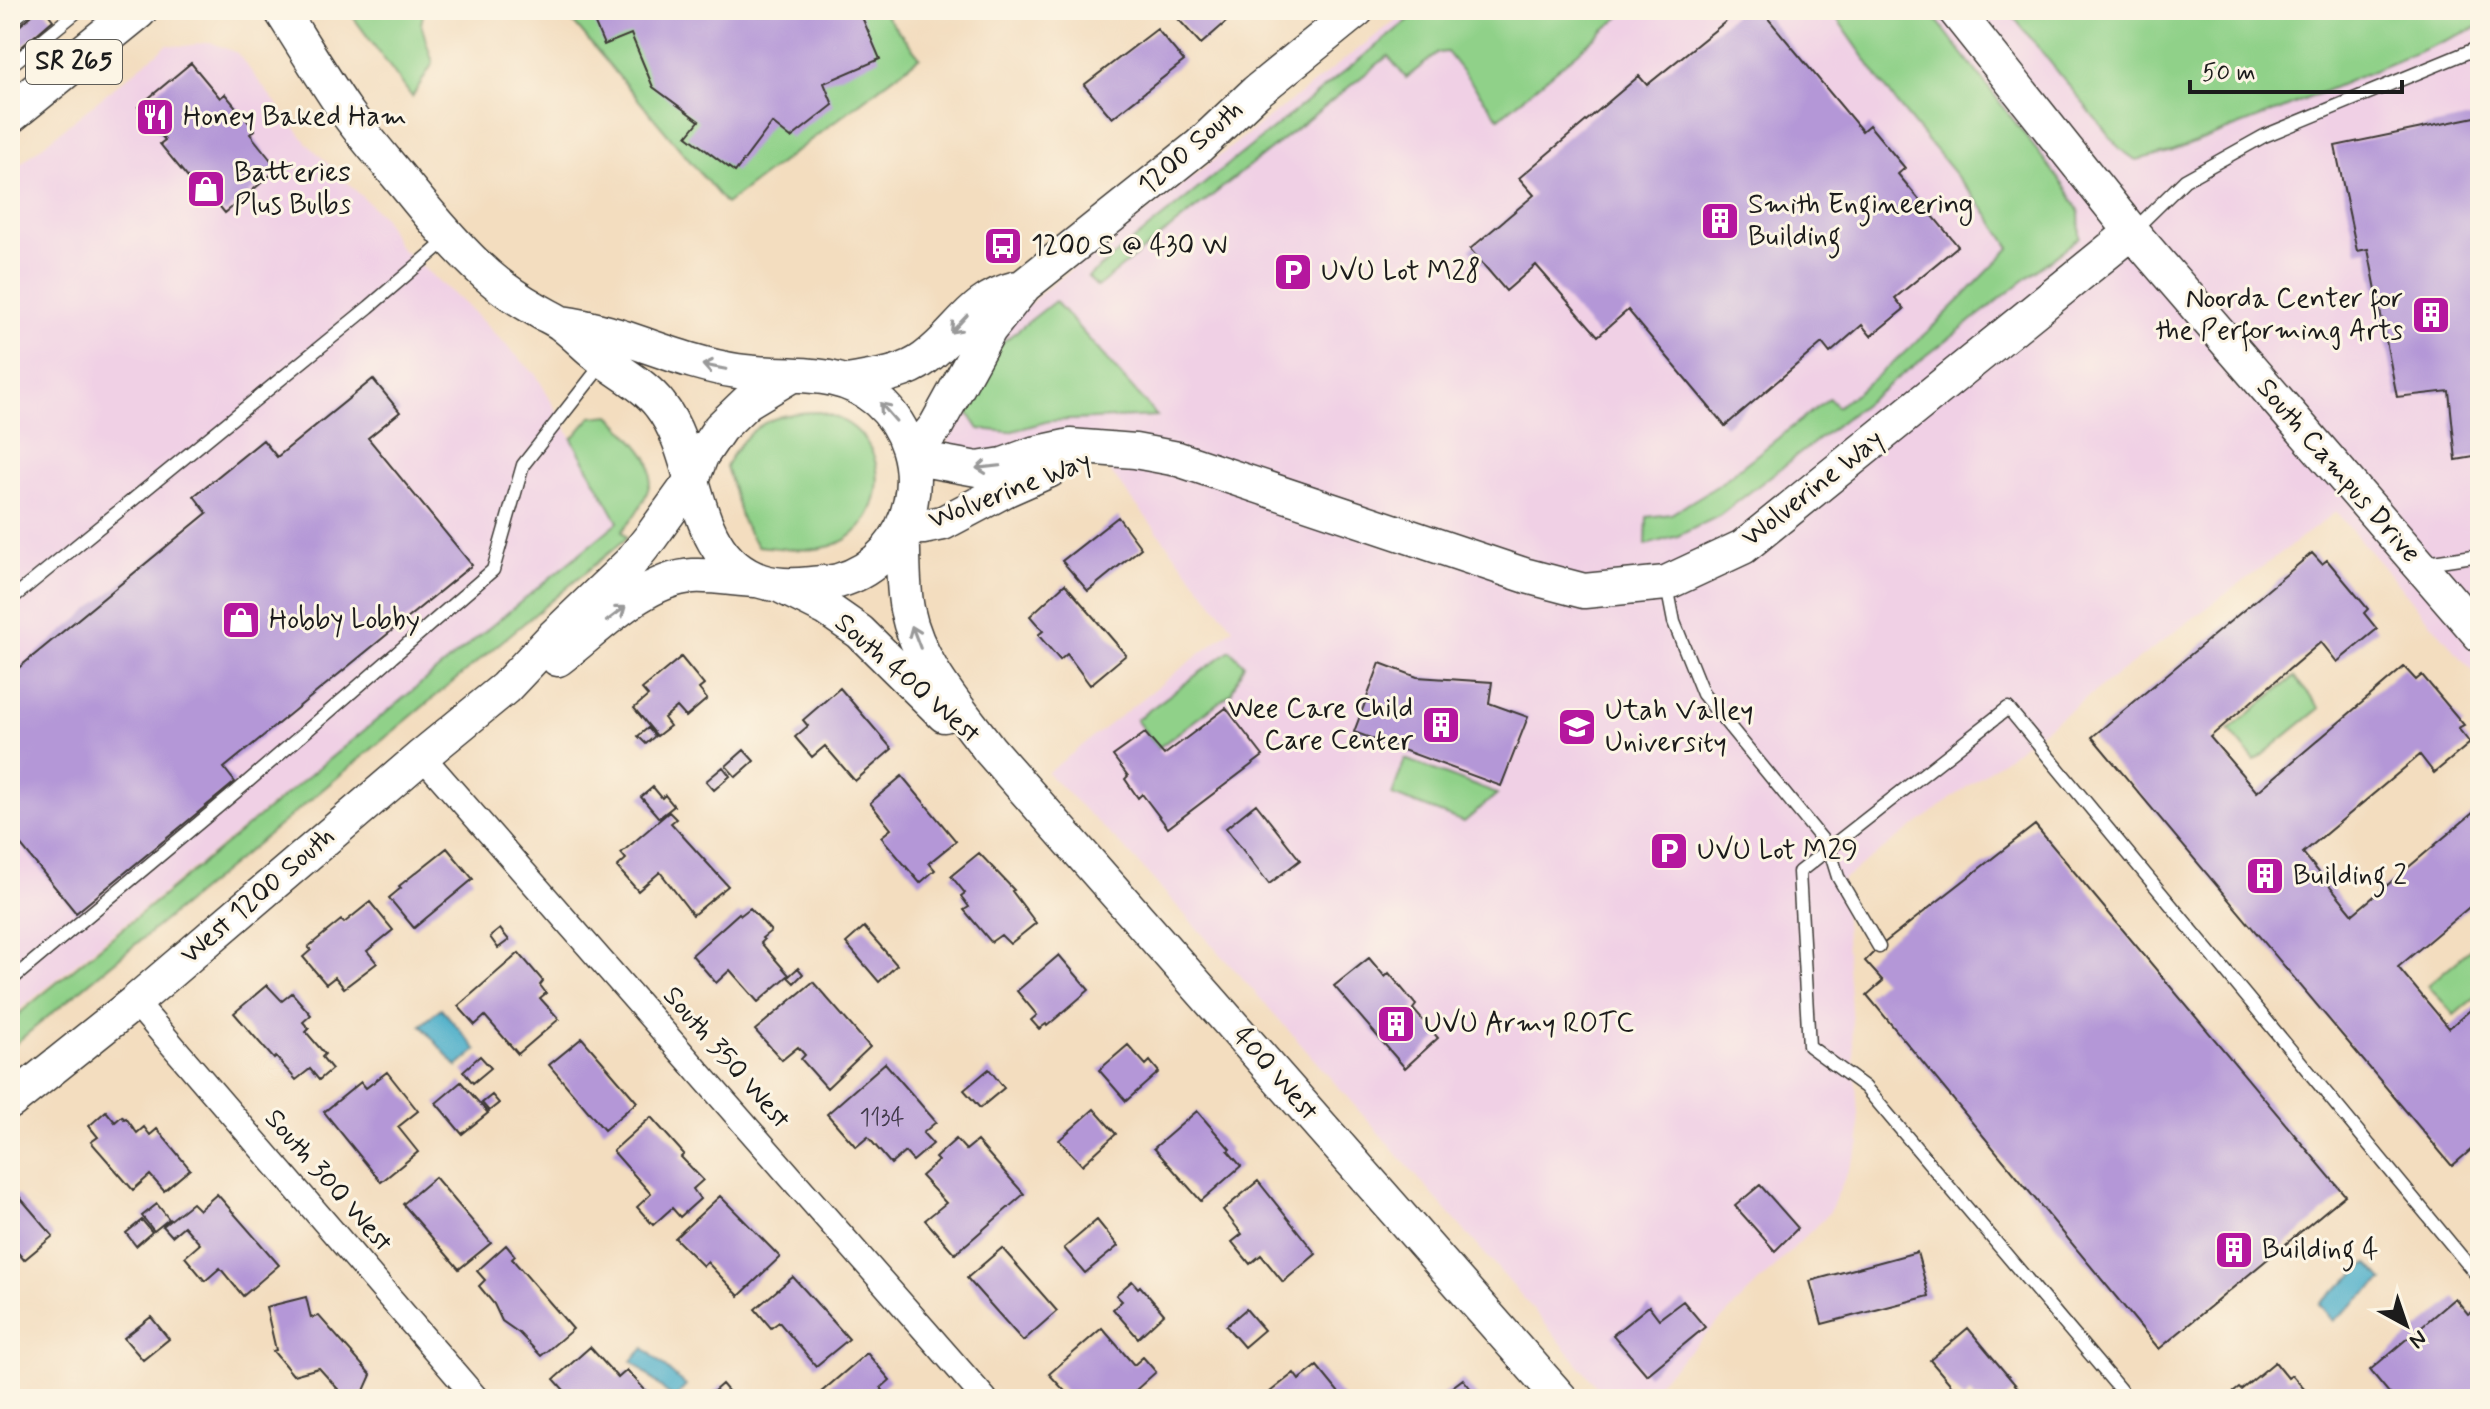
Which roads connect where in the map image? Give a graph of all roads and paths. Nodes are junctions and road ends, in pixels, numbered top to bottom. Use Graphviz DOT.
graph roads {
  1 [pos="25,10"];
  2 [pos="79,10"];
  3 [pos="138,10"];
  4 [pos="281,10"];
  5 [pos="1955,10"];
  6 [pos="1354,11"];
  7 [pos="10,22"];
  8 [pos="2480,47"];
  9 [pos="10,66"];
  10 [pos="10,114"];
  11 [pos="2132,232"];
  12 [pos="449,238"];
  13 [pos="1025,285"];
  14 [pos="562,323"];
  15 [pos="605,361"];
  16 [pos="792,375"];
  17 [pos="847,382"];
  18 [pos="1118,450"];
  19 [pos="911,457"];
  20 [pos="692,480"];
  21 [pos="902,528"];
  22 [pos="2480,555"];
  23 [pos="2419,564"];
  24 [pos="769,582"];
  25 [pos="1666,583"];
  26 [pos="10,600"];
  27 [pos="2480,635"];
  28 [pos="505,688"];
  29 [pos="989,749"];
  30 [pos="422,756"];
  31 [pos="1829,848"];
  32 [pos="1879,947"];
  33 [pos="10,981"];
  34 [pos="135,1002"];
  35 [pos="10,1102"];
  36 [pos="2480,1279"];
  37 [pos="477,1399"];
  38 [pos="985,1399"];
  39 [pos="1561,1399"];
  40 [pos="2128,1399"];
  1 -- 7 [label="lane"];
  2 -- 9 [label="lane"];
  3 -- 10 [label="main road, SR 265"];
  4 -- 12 [label="street"];
  5 -- 11 [label="street, South Campus Drive"];
  6 -- 13 [label="street, 1200 South"];
  8 -- 11 [label="lane"];
  11 -- 23 [label="street, South Campus Drive"];
  11 -- 25 [label="street, Wolverine Way"];
  12 -- 14 [label="street"];
  12 -- 26 [label="lane"];
  13 -- 17 [label="street, 1200 South, one-way"];
  13 -- 19 [label="street, 1200 South"];
  14 -- 15 [label="street"];
  16 -- 14 [label="street, one-way"];
  15 -- 20 [label="street"];
  15 -- 33 [label="lane"];
  16 -- 17 [label="street"];
  16 -- 20 [label="street"];
  19 -- 17 [label="street, one-way"];
  18 -- 19 [label="street, Wolverine Way, one-way"];
  18 -- 21 [label="street, Wolverine Way"];
  18 -- 25 [label="street, Wolverine Way"];
  19 -- 21 [label="street"];
  20 -- 24 [label="street"];
  20 -- 28 [label="street, West 1200 South"];
  21 -- 24 [label="street"];
  29 -- 21 [label="street, South 400 West, one-way"];
  22 -- 23 [label="lane"];
  23 -- 27 [label="street, South Campus Drive"];
  28 -- 24 [label="street, West 1200 South, one-way"];
  24 -- 29 [label="street, South 400 West"];
  25 -- 31 [label="lane"];
  28 -- 30 [label="street, West 1200 South"];
  29 -- 39 [label="street, 400 West"];
  30 -- 34 [label="street, West 1200 South"];
  30 -- 38 [label="street, South 350 West"];
  31 -- 32 [label="lane"];
  31 -- 36 [label="lane"];
  31 -- 40 [label="lane"];
  34 -- 35 [label="street, West 1200 South"];
  34 -- 37 [label="street, South 300 West"];
}
